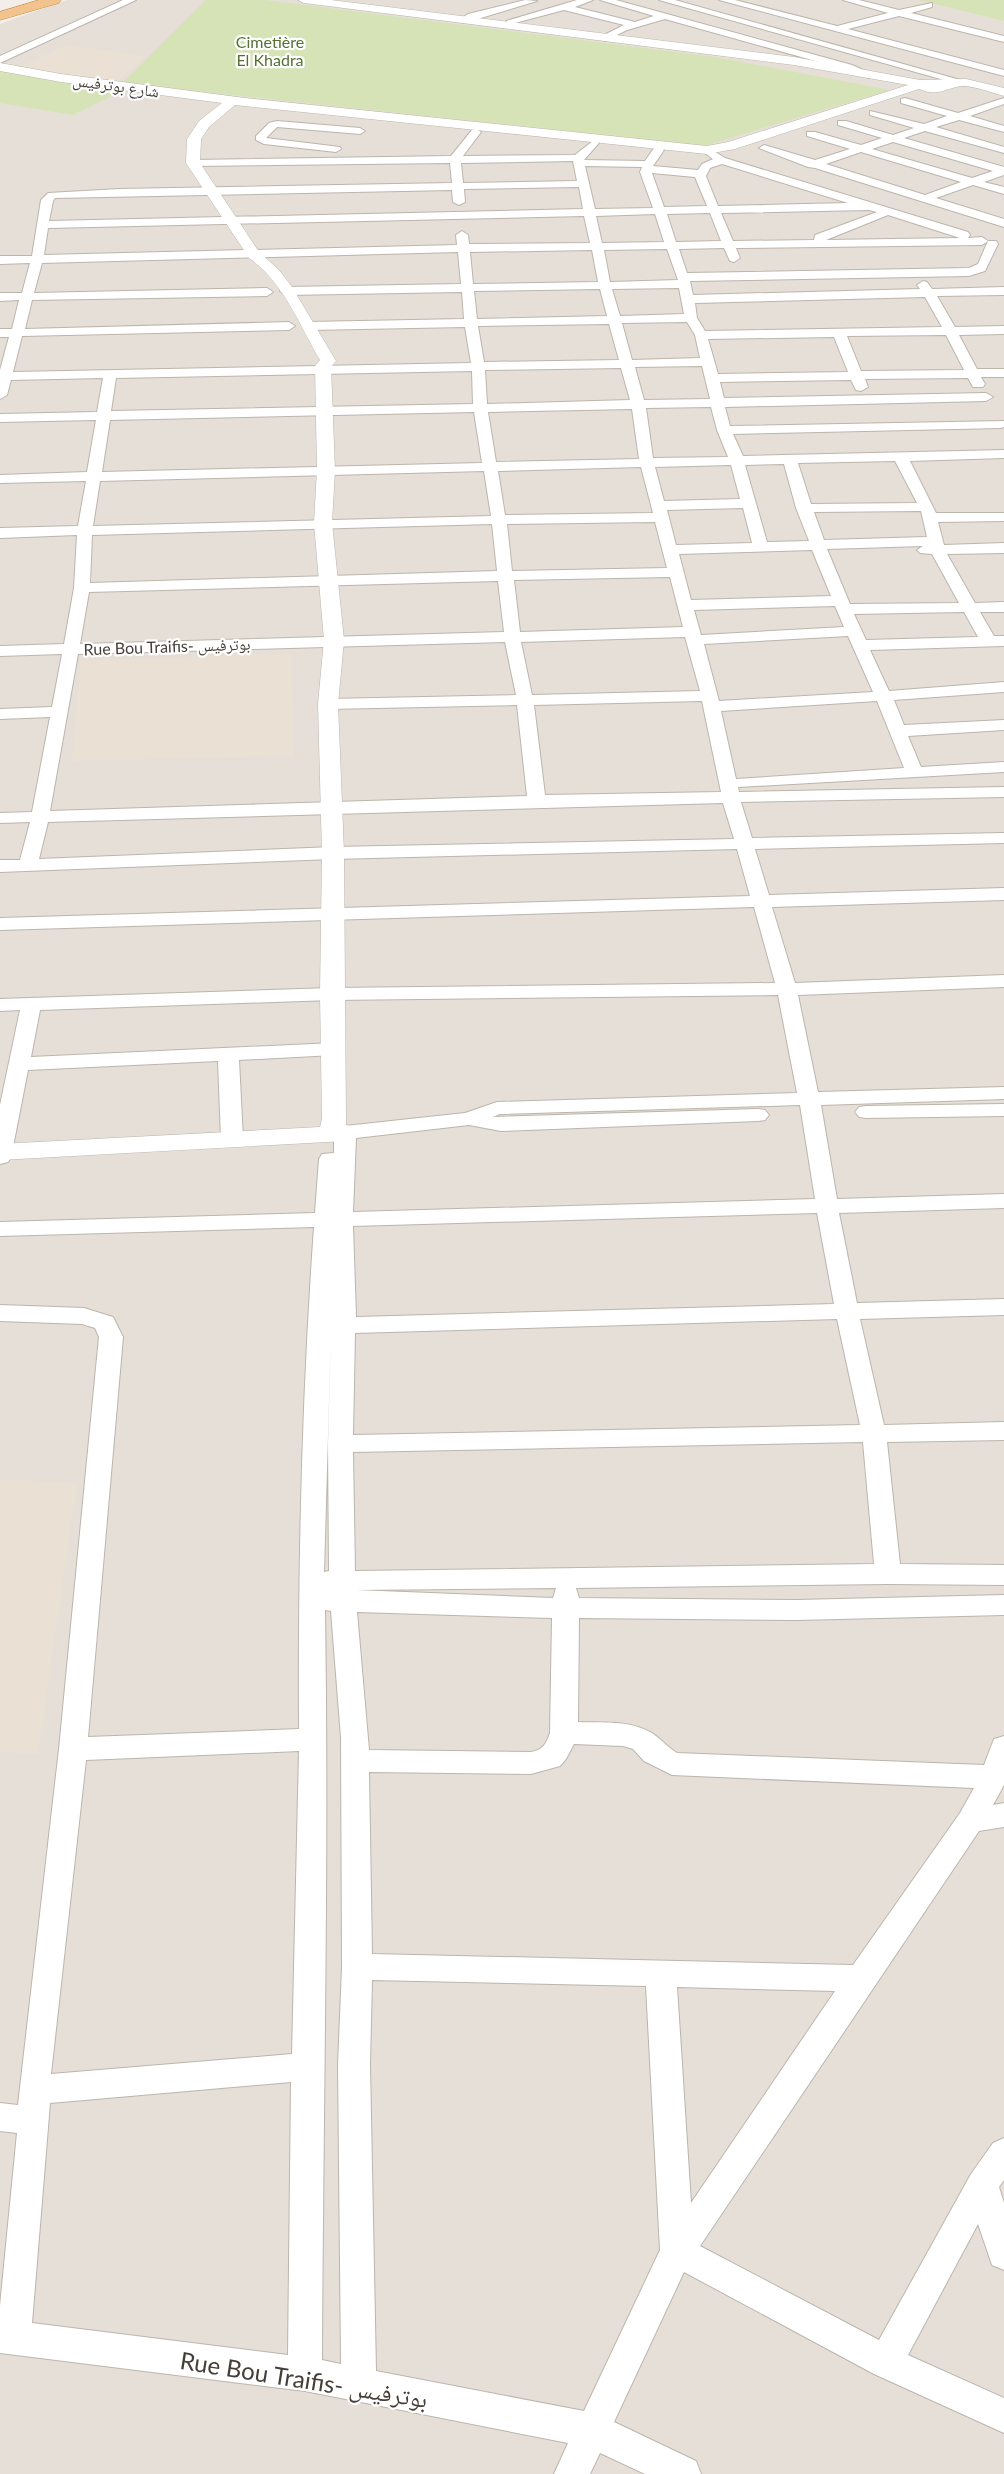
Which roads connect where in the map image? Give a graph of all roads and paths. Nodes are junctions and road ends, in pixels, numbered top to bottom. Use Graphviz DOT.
graph roads {
  1 [pos="35,0"];
  2 [pos="54,0"];
  3 [pos="131,0"];
  4 [pos="304,0"];
  5 [pos="342,0"];
  6 [pos="538,0"];
  7 [pos="588,0"];
  8 [pos="605,0"];
  9 [pos="664,0"];
  10 [pos="726,0"];
  11 [pos="910,0"];
  12 [pos="781,3"];
  13 [pos="847,5"];
  14 [pos="929,5"];
  15 [pos="564,7"];
  16 [pos="940,7"];
  17 [pos="695,9"];
  18 [pos="759,9"];
  19 [pos="0,10"];
  20 [pos="898,12"];
  21 [pos="825,15"];
  22 [pos="0,16"];
  23 [pos="665,17"];
  24 [pos="468,18"];
  25 [pos="804,20"];
  26 [pos="511,21"];
  27 [pos="867,21"];
  28 [pos="636,25"];
  29 [pos="889,27"];
  30 [pos="837,29"];
  31 [pos="608,36"];
  32 [pos="807,39"];
  33 [pos="1004,40"];
  34 [pos="775,47"];
  35 [pos="986,47"];
  36 [pos="758,51"];
  37 [pos="967,52"];
  38 [pos="12,55"];
  39 [pos="0,56"];
  40 [pos="946,58"];
  41 [pos="0,60"];
  42 [pos="794,61"];
  43 [pos="0,67"];
  44 [pos="917,68"];
  45 [pos="1004,73"];
  46 [pos="869,75"];
  47 [pos="886,78"];
  48 [pos="932,85"];
  49 [pos="967,92"];
  50 [pos="1004,92"];
  51 [pos="239,101"];
  52 [pos="905,101"];
  53 [pos="1000,104"];
  54 [pos="874,113"];
  55 [pos="958,116"];
  56 [pos="374,120"];
  57 [pos="842,123"];
  58 [pos="926,127"];
  59 [pos="1004,129"];
  60 [pos="360,131"];
  61 [pos="476,132"];
  62 [pos="811,134"];
  63 [pos="893,138"];
  64 [pos="598,141"];
  65 [pos="764,148"];
  66 [pos="860,148"];
  67 [pos="337,149"];
  68 [pos="658,150"];
  69 [pos="1004,150"];
  70 [pos="713,155"];
  71 [pos="455,159"];
  72 [pos="192,160"];
  73 [pos="578,160"];
  74 [pos="814,164"];
  75 [pos="647,166"];
  76 [pos="1004,171"];
  77 [pos="701,174"];
  78 [pos="777,178"];
  79 [pos="973,182"];
  80 [pos="583,184"];
  81 [pos="457,187"];
  82 [pos="211,191"];
  83 [pos="1004,191"];
  84 [pos="927,198"];
  85 [pos="331,205"];
  86 [pos="872,206"];
  87 [pos="716,210"];
  88 [pos="889,211"];
  89 [pos="661,212"];
  90 [pos="591,213"];
  91 [pos="460,215"];
  92 [pos="773,218"];
  93 [pos="233,221"];
  94 [pos="1004,223"];
  95 [pos="41,225"];
  96 [pos="854,225"];
  97 [pos="805,243"];
  98 [pos="781,244"];
  99 [pos="993,244"];
  100 [pos="598,246"];
  101 [pos="673,246"];
  102 [pos="729,246"];
  103 [pos="464,248"];
  104 [pos="253,254"];
  105 [pos="911,257"];
  106 [pos="37,259"];
  107 [pos="0,260"];
  108 [pos="808,275"];
  109 [pos="741,276"];
  110 [pos="684,280"];
  111 [pos="605,285"];
  112 [pos="469,287"];
  113 [pos="286,291"];
  114 [pos="1004,291"];
  115 [pos="267,292"];
  116 [pos="927,293"];
  117 [pos="27,296"];
  118 [pos="817,296"];
  119 [pos="0,297"];
  120 [pos="690,310"];
  121 [pos="725,312"];
  122 [pos="855,317"];
  123 [pos="614,319"];
  124 [pos="471,322"];
  125 [pos="289,326"];
  126 [pos="309,326"];
  127 [pos="1004,330"];
  128 [pos="951,331"];
  129 [pos="18,332"];
  130 [pos="863,332"];
  131 [pos="0,333"];
  132 [pos="839,333"];
  133 [pos="700,335"];
  134 [pos="708,362"];
  135 [pos="628,363"];
  136 [pos="478,365"];
  137 [pos="323,368"];
  138 [pos="110,374"];
  139 [pos="973,374"];
  140 [pos="1004,374"];
  141 [pos="3,376"];
  142 [pos="856,376"];
  143 [pos="712,378"];
  144 [pos="0,395"];
  145 [pos="986,397"];
  146 [pos="866,399"];
  147 [pos="718,402"];
  148 [pos="638,404"];
  149 [pos="480,406"];
  150 [pos="325,411"];
  151 [pos="104,416"];
  152 [pos="0,417"];
  153 [pos="1002,427"];
  154 [pos="724,430"];
  155 [pos="889,445"];
  156 [pos="1004,454"];
  157 [pos="790,459"];
  158 [pos="737,460"];
  159 [pos="647,464"];
  160 [pos="490,468"];
  161 [pos="326,470"];
  162 [pos="93,477"];
  163 [pos="0,479"];
  164 [pos="748,503"];
  165 [pos="872,507"];
  166 [pos="803,508"];
  167 [pos="660,511"];
  168 [pos="929,513"];
  169 [pos="1004,517"];
  170 [pos="499,521"];
  171 [pos="323,523"];
  172 [pos="85,531"];
  173 [pos="0,533"];
  174 [pos="884,542"];
  175 [pos="936,545"];
  176 [pos="761,547"];
  177 [pos="818,548"];
  178 [pos="1004,548"];
  179 [pos="670,549"];
  180 [pos="675,572"];
  181 [pos="504,577"];
  182 [pos="326,580"];
  183 [pos="82,588"];
  184 [pos="686,605"];
  185 [pos="842,605"];
  186 [pos="1004,606"];
  187 [pos="970,607"];
  188 [pos="513,635"];
  189 [pos="694,636"];
  190 [pos="856,638"];
  191 [pos="334,640"];
  192 [pos="996,641"];
  193 [pos="71,650"];
  194 [pos="0,651"];
  195 [pos="1004,687"];
  196 [pos="884,696"];
  197 [pos="525,700"];
  198 [pos="711,701"];
  199 [pos="328,704"];
  200 [pos="60,712"];
  201 [pos="0,714"];
  202 [pos="1004,725"];
  203 [pos="897,731"];
  204 [pos="1004,767"];
  205 [pos="914,772"];
  206 [pos="730,791"];
  207 [pos="1004,792"];
  208 [pos="537,801"];
  209 [pos="331,808"];
  210 [pos="40,817"];
  211 [pos="0,818"];
  212 [pos="1004,838"];
  213 [pos="745,845"];
  214 [pos="333,853"];
  215 [pos="28,865"];
  216 [pos="0,866"];
  217 [pos="1004,894"];
  218 [pos="762,900"];
  219 [pos="334,915"];
  220 [pos="0,924"];
  221 [pos="1004,981"];
  222 [pos="787,988"];
  223 [pos="332,994"];
  224 [pos="31,1004"];
  225 [pos="0,1005"];
  226 [pos="334,1049"];
  227 [pos="228,1054"];
  228 [pos="19,1064"];
  229 [pos="1004,1094"];
  230 [pos="810,1105"];
  231 [pos="1004,1110"];
  232 [pos="337,1128"];
  233 [pos="232,1139"];
  234 [pos="0,1154"];
  235 [pos="1004,1201"];
  236 [pos="828,1206"];
  237 [pos="334,1221"];
  238 [pos="0,1229"];
  239 [pos="1004,1307"];
  240 [pos="847,1311"];
  241 [pos="0,1313"];
  242 [pos="332,1326"];
  243 [pos="1004,1431"];
  244 [pos="874,1433"];
  245 [pos="340,1444"];
  246 [pos="888,1574"];
  247 [pos="793,1575"];
  248 [pos="1004,1575"];
  249 [pos="566,1579"];
  250 [pos="311,1591"];
  251 [pos="342,1591"];
  252 [pos="1004,1605"];
  253 [pos="566,1608"];
  254 [pos="797,1610"];
  255 [pos="564,1733"];
  256 [pos="313,1739"];
  257 [pos="1004,1747"];
  258 [pos="73,1749"];
  259 [pos="355,1761"];
  260 [pos="994,1777"];
  261 [pos="1004,1815"];
  262 [pos="970,1821"];
  263 [pos="357,1967"];
  264 [pos="661,1975"];
  265 [pos="861,1978"];
  266 [pos="307,2067"];
  267 [pos="34,2090"];
  268 [pos="0,2117"];
  269 [pos="34,2121"];
  270 [pos="1004,2152"];
  271 [pos="982,2185"];
  272 [pos="677,2251"];
  273 [pos="1004,2254"];
  274 [pos="7,2337"];
  275 [pos="886,2362"];
  276 [pos="305,2374"];
  277 [pos="359,2386"];
  278 [pos="1004,2416"];
  279 [pos="592,2430"];
  280 [pos="572,2474"];
  281 [pos="683,2474"];
  1 -- 19 [label="highway"];
  2 -- 22 [label="highway"];
  3 -- 38 [label="street"];
  4 -- 24 [label="street"];
  5 -- 24 [label="street"];
  6 -- 24 [label="street"];
  7 -- 15 [label="street"];
  8 -- 23 [label="street"];
  9 -- 17 [label="street"];
  10 -- 17 [label="street"];
  10 -- 18 [label="street"];
  11 -- 14 [label="street"];
  12 -- 18 [label="street"];
  13 -- 20 [label="street"];
  14 -- 16 [label="street"];
  14 -- 20 [label="street"];
  15 -- 26 [label="street"];
  15 -- 28 [label="street"];
  17 -- 23 [label="street"];
  17 -- 32 [label="street"];
  18 -- 25 [label="street"];
  20 -- 27 [label="street"];
  20 -- 33 [label="street"];
  21 -- 25 [label="street"];
  23 -- 28 [label="street"];
  23 -- 34 [label="street"];
  24 -- 26 [label="street"];
  24 -- 31 [label="street"];
  25 -- 30 [label="street"];
  26 -- 31 [label="street"];
  27 -- 29 [label="street"];
  27 -- 30 [label="street"];
  28 -- 31 [label="street"];
  30 -- 32 [label="street"];
  30 -- 40 [label="street"];
  31 -- 36 [label="street"];
  31 -- 42 [label="street"];
  32 -- 34 [label="street"];
  32 -- 44 [label="street"];
  33 -- 35 [label="street"];
  34 -- 36 [label="street"];
  34 -- 46 [label="street"];
  36 -- 42 [label="street"];
  37 -- 40 [label="street"];
  38 -- 39 [label="street"];
  38 -- 41 [label="street"];
  40 -- 44 [label="street"];
  40 -- 45 [label="street"];
  42 -- 46 [label="street"];
  43 -- 51 [label="street, شارع بوترفيس"];
  44 -- 47 [label="street"];
  44 -- 49 [label="street"];
  46 -- 47 [label="street"];
  47 -- 48 [label="street"];
  48 -- 49 [label="street"];
  48 -- 52 [label="street"];
  48 -- 70 [label="street"];
  49 -- 50 [label="street"];
  49 -- 53 [label="street"];
  51 -- 56 [label="street"];
  51 -- 64 [label="street"];
  51 -- 72 [label="street"];
  52 -- 54 [label="street"];
  52 -- 55 [label="street"];
  53 -- 55 [label="street"];
  54 -- 57 [label="street"];
  54 -- 58 [label="street"];
  55 -- 58 [label="street"];
  55 -- 59 [label="street"];
  56 -- 60 [label="street"];
  56 -- 61 [label="street"];
  57 -- 62 [label="street"];
  57 -- 63 [label="street"];
  58 -- 63 [label="street"];
  58 -- 69 [label="street"];
  60 -- 67 [label="street"];
  60 -- 67 [label="street"];
  61 -- 64 [label="street"];
  61 -- 71 [label="street"];
  62 -- 65 [label="street"];
  62 -- 66 [label="street"];
  63 -- 66 [label="street"];
  63 -- 76 [label="street"];
  64 -- 68 [label="street"];
  64 -- 70 [label="street"];
  64 -- 73 [label="street"];
  65 -- 70 [label="street"];
  65 -- 74 [label="street"];
  66 -- 74 [label="street"];
  66 -- 79 [label="street"];
  67 -- 85 [label="street"];
  68 -- 70 [label="street"];
  68 -- 75 [label="street"];
  70 -- 77 [label="street"];
  70 -- 78 [label="street"];
  71 -- 73 [label="street"];
  71 -- 81 [label="street"];
  71 -- 85 [label="street"];
  72 -- 82 [label="street"];
  72 -- 85 [label="street"];
  73 -- 75 [label="street"];
  73 -- 80 [label="street"];
  74 -- 78 [label="street"];
  74 -- 84 [label="street"];
  75 -- 77 [label="street"];
  75 -- 89 [label="street"];
  76 -- 79 [label="street"];
  77 -- 87 [label="street"];
  78 -- 86 [label="street"];
  79 -- 83 [label="street"];
  79 -- 84 [label="street"];
  80 -- 81 [label="street"];
  80 -- 90 [label="street"];
  81 -- 85 [label="street"];
  81 -- 91 [label="street"];
  82 -- 85 [label="street"];
  82 -- 93 [label="street"];
  82 -- 95 [label="street"];
  84 -- 88 [label="street"];
  84 -- 94 [label="street"];
  85 -- 91 [label="street"];
  85 -- 93 [label="street"];
  85 -- 103 [label="street"];
  85 -- 104 [label="street"];
  86 -- 88 [label="street"];
  86 -- 92 [label="street"];
  87 -- 89 [label="street"];
  87 -- 92 [label="street"];
  87 -- 102 [label="street"];
  88 -- 96 [label="street"];
  88 -- 99 [label="street"];
  89 -- 90 [label="street"];
  89 -- 101 [label="street"];
  90 -- 91 [label="street"];
  90 -- 100 [label="street"];
  91 -- 103 [label="street"];
  92 -- 98 [label="street"];
  93 -- 95 [label="street"];
  93 -- 104 [label="street"];
  95 -- 106 [label="street"];
  96 -- 97 [label="street"];
  96 -- 105 [label="street"];
  97 -- 98 [label="street"];
  97 -- 105 [label="street"];
  98 -- 102 [label="street"];
  99 -- 105 [label="street"];
  99 -- 105 [label="street"];
  100 -- 101 [label="street"];
  100 -- 103 [label="street"];
  100 -- 111 [label="street"];
  101 -- 102 [label="street"];
  101 -- 110 [label="street"];
  102 -- 109 [label="street"];
  103 -- 112 [label="street"];
  104 -- 106 [label="street"];
  104 -- 113 [label="street"];
  104 -- 115 [label="street"];
  105 -- 108 [label="street"];
  105 -- 116 [label="street"];
  106 -- 107 [label="street"];
  106 -- 117 [label="street"];
  108 -- 109 [label="street"];
  108 -- 118 [label="street"];
  109 -- 110 [label="street"];
  110 -- 111 [label="street"];
  110 -- 120 [label="street"];
  111 -- 112 [label="street"];
  111 -- 123 [label="street"];
  112 -- 113 [label="street"];
  112 -- 124 [label="street"];
  113 -- 126 [label="street"];
  114 -- 116 [label="street"];
  115 -- 117 [label="street"];
  115 -- 125 [label="street"];
  116 -- 118 [label="street"];
  116 -- 128 [label="street"];
  117 -- 119 [label="street"];
  117 -- 129 [label="street"];
  118 -- 120 [label="street"];
  120 -- 121 [label="street"];
  120 -- 123 [label="street"];
  120 -- 133 [label="street"];
  122 -- 130 [label="street"];
  123 -- 124 [label="street"];
  123 -- 135 [label="street"];
  124 -- 126 [label="street"];
  124 -- 136 [label="street"];
  125 -- 129 [label="street"];
  125 -- 137 [label="street"];
  126 -- 137 [label="street"];
  127 -- 128 [label="street"];
  128 -- 130 [label="street"];
  128 -- 139 [label="street"];
  129 -- 131 [label="street"];
  129 -- 141 [label="street"];
  130 -- 132 [label="street"];
  132 -- 133 [label="street"];
  132 -- 142 [label="street"];
  133 -- 134 [label="street"];
  134 -- 135 [label="street"];
  134 -- 143 [label="street"];
  135 -- 136 [label="street"];
  135 -- 148 [label="street"];
  136 -- 137 [label="street"];
  136 -- 149 [label="street"];
  137 -- 138 [label="street"];
  137 -- 150 [label="street"];
  138 -- 141 [label="street"];
  138 -- 151 [label="street"];
  139 -- 140 [label="street"];
  139 -- 142 [label="street"];
  139 -- 145 [label="street"];
  141 -- 144 [label="street"];
  142 -- 143 [label="street"];
  142 -- 146 [label="street"];
  143 -- 147 [label="street"];
  145 -- 146 [label="street"];
  145 -- 153 [label="street"];
  146 -- 147 [label="street"];
  146 -- 155 [label="street"];
  147 -- 148 [label="street"];
  147 -- 154 [label="street"];
  148 -- 149 [label="street"];
  148 -- 159 [label="street"];
  149 -- 150 [label="street"];
  149 -- 160 [label="street"];
  150 -- 151 [label="street"];
  150 -- 161 [label="street"];
  151 -- 152 [label="street"];
  151 -- 162 [label="street"];
  153 -- 155 [label="street"];
  154 -- 155 [label="street"];
  154 -- 158 [label="street"];
  155 -- 156 [label="street"];
  155 -- 157 [label="street"];
  155 -- 168 [label="street"];
  157 -- 158 [label="street"];
  157 -- 166 [label="street"];
  158 -- 159 [label="street"];
  158 -- 164 [label="street"];
  159 -- 160 [label="street"];
  159 -- 167 [label="street"];
  160 -- 161 [label="street"];
  160 -- 170 [label="street"];
  161 -- 162 [label="street"];
  161 -- 171 [label="street"];
  162 -- 163 [label="street"];
  162 -- 172 [label="street"];
  164 -- 167 [label="street"];
  164 -- 176 [label="street"];
  165 -- 166 [label="street"];
  165 -- 168 [label="street"];
  165 -- 174 [label="street"];
  166 -- 177 [label="street"];
  167 -- 170 [label="street"];
  167 -- 179 [label="street"];
  168 -- 169 [label="street"];
  168 -- 175 [label="street"];
  170 -- 171 [label="street"];
  170 -- 181 [label="street"];
  171 -- 172 [label="street"];
  171 -- 182 [label="street"];
  172 -- 173 [label="street"];
  172 -- 183 [label="street"];
  174 -- 175 [label="street"];
  174 -- 177 [label="street"];
  175 -- 177 [label="street"];
  175 -- 178 [label="street"];
  175 -- 187 [label="street"];
  176 -- 177 [label="street"];
  176 -- 179 [label="street"];
  177 -- 185 [label="street"];
  179 -- 180 [label="street"];
  180 -- 181 [label="street"];
  180 -- 184 [label="street"];
  181 -- 182 [label="street"];
  181 -- 188 [label="street"];
  182 -- 183 [label="street"];
  182 -- 191 [label="street"];
  183 -- 193 [label="street"];
  184 -- 185 [label="street"];
  184 -- 189 [label="street"];
  185 -- 187 [label="street"];
  185 -- 190 [label="street"];
  186 -- 187 [label="street"];
  187 -- 192 [label="street"];
  188 -- 189 [label="street, Rue Bou Traifis- بوترفيس"];
  188 -- 191 [label="street, Rue Bou Traifis- بوترفيس"];
  188 -- 197 [label="street"];
  189 -- 190 [label="street, Rue Bou Traifis- بوترفيس"];
  189 -- 198 [label="street"];
  190 -- 192 [label="street, Rue Bou Traifis- بوترفيس"];
  190 -- 196 [label="street"];
  191 -- 193 [label="street, Rue Bou Traifis- بوترفيس"];
  191 -- 199 [label="street"];
  193 -- 194 [label="street, Rue Bou Traifis- بوترفيس"];
  193 -- 200 [label="street"];
  195 -- 196 [label="street"];
  196 -- 198 [label="street"];
  196 -- 203 [label="street"];
  197 -- 198 [label="street"];
  197 -- 199 [label="street"];
  197 -- 208 [label="street"];
  198 -- 206 [label="street"];
  199 -- 209 [label="street"];
  200 -- 201 [label="street"];
  200 -- 210 [label="street"];
  202 -- 203 [label="street"];
  203 -- 205 [label="street"];
  204 -- 205 [label="street"];
  205 -- 206 [label="street"];
  206 -- 207 [label="street"];
  206 -- 208 [label="street"];
  206 -- 213 [label="street"];
  208 -- 209 [label="street"];
  209 -- 210 [label="street"];
  209 -- 214 [label="street"];
  210 -- 211 [label="street"];
  210 -- 215 [label="street"];
  212 -- 213 [label="street"];
  213 -- 214 [label="street"];
  213 -- 218 [label="street"];
  214 -- 215 [label="street"];
  214 -- 219 [label="street"];
  215 -- 216 [label="street"];
  217 -- 218 [label="street"];
  218 -- 219 [label="street"];
  218 -- 222 [label="street"];
  219 -- 220 [label="street"];
  219 -- 223 [label="street"];
  221 -- 222 [label="street"];
  222 -- 223 [label="street"];
  222 -- 230 [label="street"];
  223 -- 224 [label="street"];
  223 -- 226 [label="street"];
  224 -- 225 [label="street"];
  224 -- 228 [label="street"];
  226 -- 227 [label="street"];
  226 -- 232 [label="street"];
  227 -- 228 [label="street"];
  227 -- 233 [label="street"];
  228 -- 234 [label="street"];
  229 -- 230 [label="street"];
  230 -- 231 [label="street"];
  230 -- 232 [label="street"];
  230 -- 236 [label="street"];
  232 -- 233 [label="street"];
  232 -- 237 [label="street"];
  233 -- 234 [label="street"];
  235 -- 236 [label="street"];
  236 -- 237 [label="street"];
  236 -- 240 [label="street"];
  237 -- 238 [label="street"];
  237 -- 242 [label="street"];
  239 -- 240 [label="street"];
  240 -- 242 [label="street"];
  240 -- 244 [label="street"];
  241 -- 258 [label="street"];
  242 -- 245 [label="street"];
  242 -- 250 [label="street"];
  243 -- 244 [label="street"];
  244 -- 245 [label="street"];
  244 -- 246 [label="street"];
  245 -- 251 [label="street"];
  246 -- 247 [label="street"];
  246 -- 248 [label="street"];
  247 -- 249 [label="street"];
  247 -- 254 [label="street"];
  249 -- 251 [label="street"];
  249 -- 253 [label="street"];
  250 -- 251 [label="street"];
  250 -- 256 [label="street"];
  251 -- 253 [label="street"];
  251 -- 259 [label="street"];
  252 -- 254 [label="street"];
  253 -- 254 [label="street"];
  253 -- 255 [label="street"];
  255 -- 259 [label="street"];
  255 -- 260 [label="street"];
  256 -- 258 [label="street"];
  256 -- 266 [label="street"];
  257 -- 260 [label="street"];
  258 -- 267 [label="street"];
  259 -- 263 [label="street"];
  260 -- 262 [label="street"];
  261 -- 262 [label="street"];
  262 -- 265 [label="street"];
  263 -- 264 [label="street"];
  263 -- 277 [label="street"];
  264 -- 265 [label="street"];
  264 -- 272 [label="street"];
  265 -- 272 [label="street"];
  266 -- 267 [label="street"];
  266 -- 276 [label="street"];
  267 -- 269 [label="street"];
  268 -- 269 [label="street"];
  269 -- 274 [label="street"];
  270 -- 271 [label="street"];
  271 -- 273 [label="street"];
  271 -- 275 [label="street"];
  272 -- 275 [label="street"];
  272 -- 279 [label="street"];
  274 -- 276 [label="street, Rue Bou Traifis- بوترفيس"];
  275 -- 278 [label="street"];
  276 -- 277 [label="street, Rue Bou Traifis- بوترفيس"];
  277 -- 279 [label="street, Rue Bou Traifis- بوترفيس"];
  279 -- 280 [label="street"];
  279 -- 281 [label="street, Rue Bou Traifis- بوترفيس"];
}
